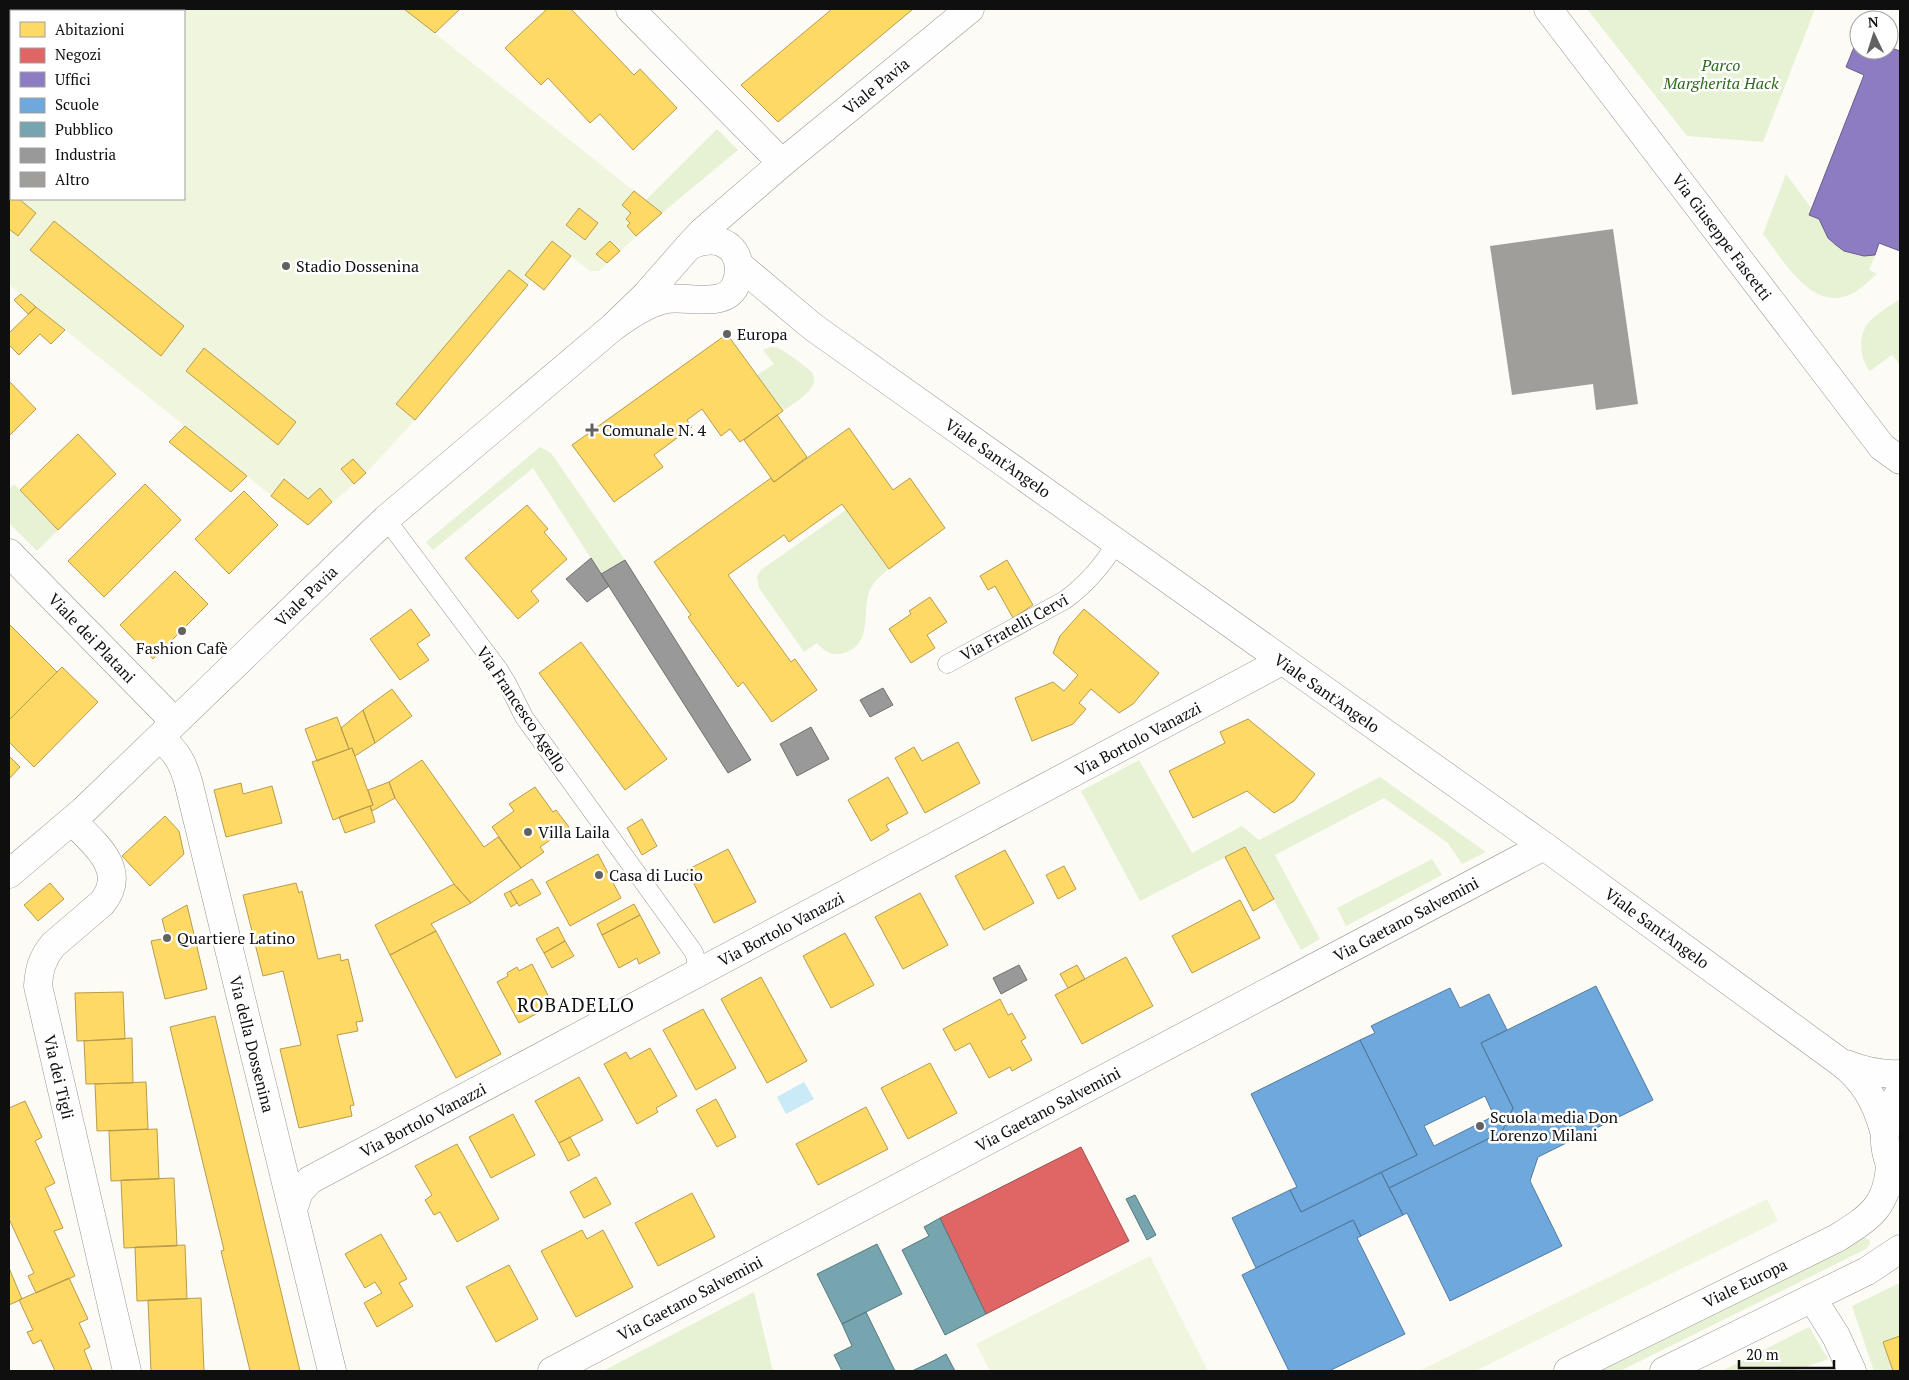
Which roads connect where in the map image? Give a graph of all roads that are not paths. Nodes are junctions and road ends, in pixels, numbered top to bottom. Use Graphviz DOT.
graph roads {
  1 [pos="630,9"];
  2 [pos="970,9"];
  3 [pos="1548,9"];
  4 [pos="782,163"];
  5 [pos="737,204"];
  6 [pos="686,250"];
  7 [pos="735,257"];
  8 [pos="725,296"];
  9 [pos="695,298"];
  10 [pos="613,327"];
  11 [pos="813,327"];
  12 [pos="1900,460"];
  13 [pos="386,519"];
  14 [pos="1117,542"];
  15 [pos="9,553"];
  16 [pos="1282,661"];
  17 [pos="947,664"];
  18 [pos="167,729"];
  19 [pos="72,820"];
  20 [pos="1544,846"];
  21 [pos="9,874"];
  22 [pos="692,977"];
  23 [pos="1840,1062"];
  24 [pos="1900,1074"];
  25 [pos="1900,1092"];
  26 [pos="1884,1131"];
  27 [pos="1895,1175"];
  28 [pos="293,1210"];
  29 [pos="1900,1248"];
  30 [pos="1812,1298"];
  31 [pos="333,1367"];
  32 [pos="1848,1368"];
  33 [pos="127,1371"];
  34 [pos="552,1371"];
  35 [pos="1568,1371"];
  36 [pos="1664,1371"];
  1 -- 4 [label="street"];
  2 -- 4 [label="street, Viale Pavia"];
  3 -- 12 [label="street, Via Giuseppe Fascetti"];
  4 -- 5 [label="street, Viale Pavia"];
  5 -- 6 [label="street"];
  5 -- 7 [label="street"];
  6 -- 7 [label="street"];
  6 -- 9 [label="street"];
  6 -- 10 [label="street"];
  7 -- 8 [label="street"];
  7 -- 11 [label="street"];
  8 -- 9 [label="street"];
  8 -- 11 [label="street"];
  9 -- 10 [label="street"];
  10 -- 13 [label="street, Viale Pavia"];
  11 -- 14 [label="street, Viale Sant'Angelo"];
  13 -- 18 [label="street, Viale Pavia"];
  13 -- 22 [label="lane, Via Francesco Agello"];
  14 -- 16 [label="street, Viale Sant'Angelo"];
  14 -- 17 [label="lane, Via Fratelli Cervi"];
  15 -- 18 [label="street, Viale dei Platani"];
  16 -- 20 [label="street, Viale Sant'Angelo"];
  16 -- 22 [label="street, Via Bortolo Vanazzi"];
  18 -- 19 [label="street, Viale Pavia"];
  18 -- 28 [label="street, Via della Dossenina"];
  19 -- 21 [label="street, Viale Pavia"];
  19 -- 33 [label="street, Via dei Tigli"];
  20 -- 23 [label="street, Viale Sant'Angelo"];
  20 -- 34 [label="street, Via Gaetano Salvemini"];
  22 -- 28 [label="street, Via Bortolo Vanazzi"];
  23 -- 24 [label="street, Viale Sant'Angelo"];
  23 -- 26 [label="street, Viale Sant'Angelo"];
  25 -- 26 [label="street"];
  26 -- 27 [label="street"];
  27 -- 35 [label="street, Viale Europa"];
  28 -- 31 [label="street, Via della Dossenina"];
  29 -- 30 [label="street"];
  30 -- 32 [label="street"];
  30 -- 36 [label="street"];
}
